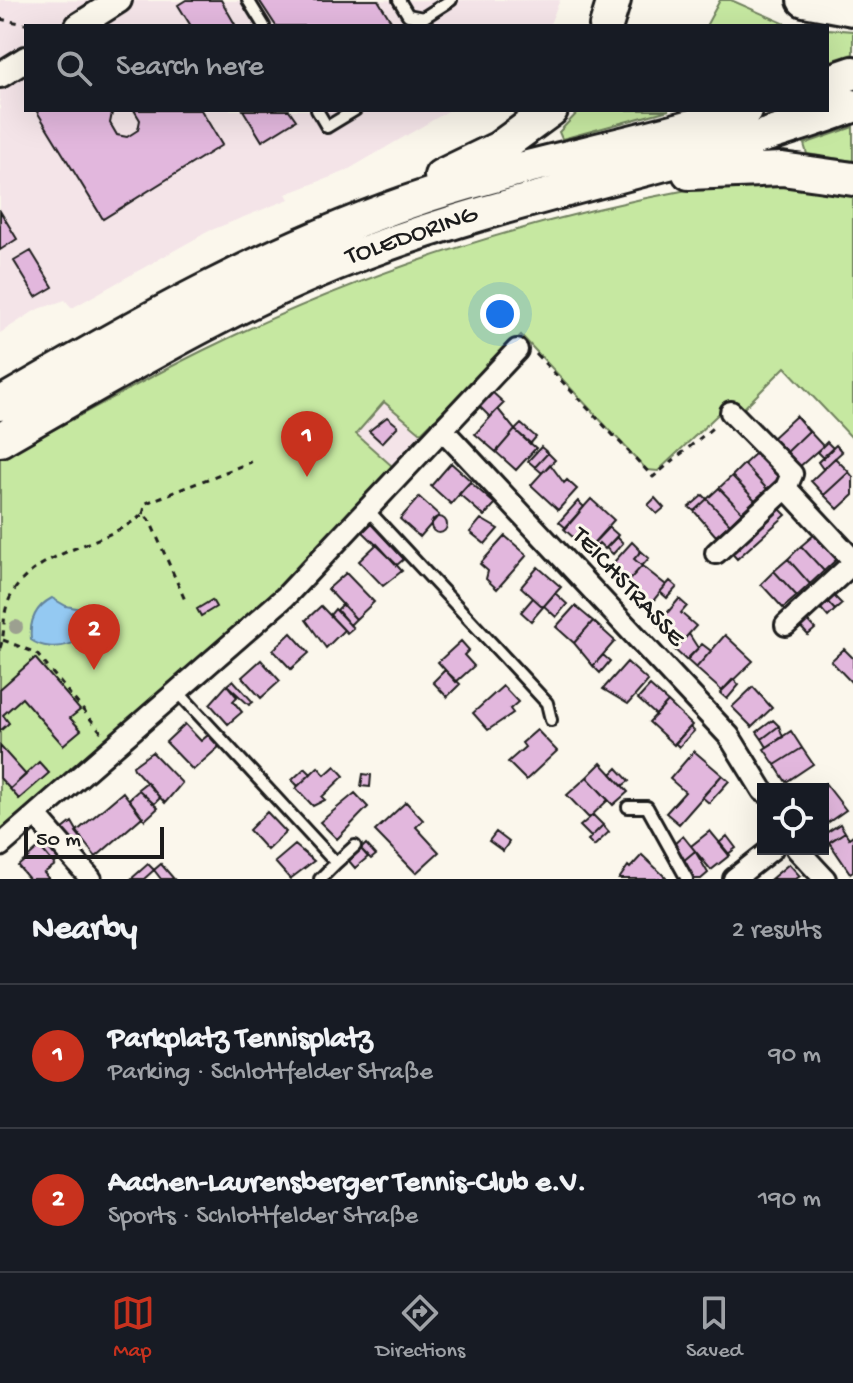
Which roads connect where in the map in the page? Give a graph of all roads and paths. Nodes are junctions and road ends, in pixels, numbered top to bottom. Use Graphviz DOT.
graph roads {
  1 [pos="119,0"];
  2 [pos="248,0"];
  3 [pos="399,0"];
  4 [pos="451,0"];
  5 [pos="614,0"];
  6 [pos="804,0"];
  7 [pos="853,9"];
  8 [pos="0,19"];
  9 [pos="25,24"];
  10 [pos="81,24"];
  11 [pos="263,24"];
  12 [pos="607,24"];
  13 [pos="24,60"];
  14 [pos="853,73"];
  15 [pos="0,75"];
  16 [pos="829,81"];
  17 [pos="853,106"];
  18 [pos="318,112"];
  19 [pos="352,112"];
  20 [pos="548,112"];
  21 [pos="738,112"];
  22 [pos="626,176"];
  23 [pos="853,179"];
  24 [pos="342,225"];
  25 [pos="517,350"];
  26 [pos="0,404"];
  27 [pos="731,412"];
  28 [pos="442,429"];
  29 [pos="0,440"];
  30 [pos="251,462"];
  31 [pos="786,488"];
  32 [pos="367,508"];
  33 [pos="143,514"];
  34 [pos="716,553"];
  35 [pos="853,562"];
  36 [pos="185,600"];
  37 [pos="786,625"];
  38 [pos="3,640"];
  39 [pos="0,648"];
  40 [pos="179,693"];
  41 [pos="551,720"];
  42 [pos="112,750"];
  43 [pos="758,783"];
  44 [pos="628,807"];
  45 [pos="37,817"];
  46 [pos="0,846"];
  47 [pos="355,846"];
  48 [pos="764,855"];
  49 [pos="803,855"];
  50 [pos="336,863"];
  51 [pos="91,879"];
  52 [pos="320,879"];
  53 [pos="687,879"];
  54 [pos="734,879"];
  55 [pos="825,879"];
  1 -- 10 [label="street"];
  2 -- 11 [label="lane"];
  3 -- 4 [label="lane"];
  5 -- 12 [label="highway"];
  6 -- 7 [label="highway"];
  8 -- 9 [label="path"];
  13 -- 15 [label="street"];
  14 -- 16 [label="highway"];
  17 -- 22 [label="highway, TOLEDORING"];
  18 -- 19 [label="lane"];
  20 -- 24 [label="highway"];
  21 -- 24 [label="highway, TOLEDORING"];
  22 -- 23 [label="highway"];
  22 -- 29 [label="highway, TOLEDORING"];
  24 -- 26 [label="highway, TOLEDORING"];
  25 -- 27 [label="path"];
  25 -- 28 [label="street"];
  27 -- 31 [label="street"];
  28 -- 32 [label="street"];
  28 -- 43 [label="street, TEICHSTRASSE"];
  30 -- 33 [label="path"];
  31 -- 34 [label="street"];
  31 -- 35 [label="street"];
  32 -- 40 [label="street"];
  32 -- 41 [label="lane"];
  33 -- 36 [label="path"];
  33 -- 38 [label="path"];
  35 -- 37 [label="street"];
  38 -- 39 [label="path"];
  38 -- 42 [label="path"];
  40 -- 42 [label="street"];
  40 -- 50 [label="lane"];
  42 -- 45 [label="street"];
  44 -- 53 [label="lane"];
  45 -- 46 [label="street"];
  45 -- 51 [label="street"];
  47 -- 50 [label="lane"];
  48 -- 54 [label="street"];
  49 -- 55 [label="street"];
  50 -- 52 [label="lane"];
}
